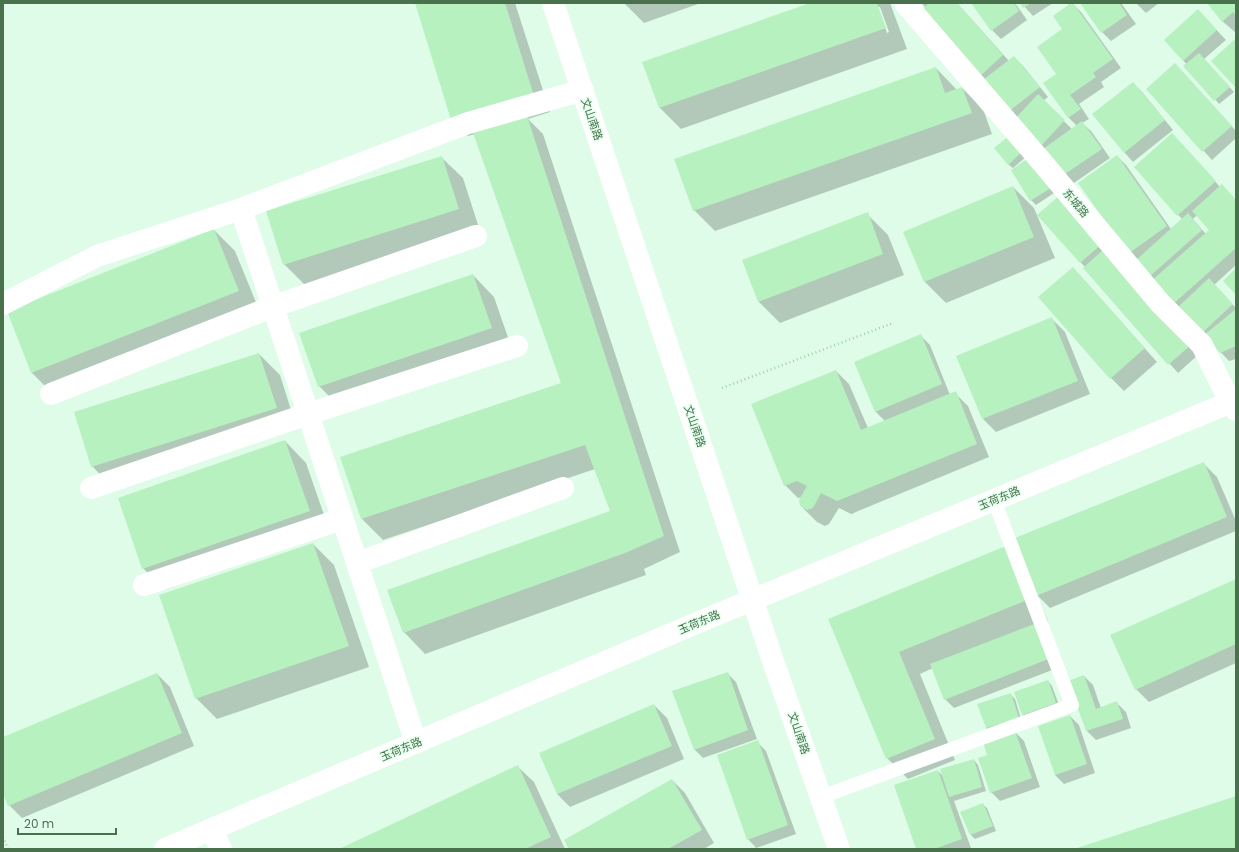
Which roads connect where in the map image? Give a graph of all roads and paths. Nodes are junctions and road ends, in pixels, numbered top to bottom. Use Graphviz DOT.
graph roads {
  1 [pos="553,3"];
  2 [pos="905,3"];
  3 [pos="583,90"];
  4 [pos="241,209"];
  5 [pos="476,236"];
  6 [pos="3,304"];
  7 [pos="272,307"];
  8 [pos="894,323"];
  9 [pos="517,346"];
  10 [pos="722,388"];
  11 [pos="51,394"];
  12 [pos="1234,404"];
  13 [pos="308,414"];
  14 [pos="91,488"];
  15 [pos="563,488"];
  16 [pos="846,498"];
  17 [pos="994,500"];
  18 [pos="853,514"];
  19 [pos="342,519"];
  20 [pos="357,563"];
  21 [pos="144,585"];
  22 [pos="753,600"];
  23 [pos="416,743"];
  24 [pos="821,797"];
  25 [pos="212,829"];
  26 [pos="3,837"];
  27 [pos="8,849"];
  28 [pos="165,849"];
  29 [pos="221,849"];
  30 [pos="839,849"];
  1 -- 3 [label="street, 文山南路"];
  2 -- 12 [label="street, 东城路"];
  3 -- 4 [label="street"];
  3 -- 22 [label="street, 文山南路"];
  4 -- 6 [label="street"];
  4 -- 7 [label="street"];
  5 -- 7 [label="street"];
  7 -- 11 [label="street"];
  7 -- 13 [label="street"];
  8 -- 10 [label="path"];
  9 -- 13 [label="street"];
  12 -- 17 [label="street, 玉荷东路"];
  13 -- 14 [label="street"];
  13 -- 19 [label="street"];
  15 -- 20 [label="street"];
  16 -- 18 [label="path"];
  17 -- 22 [label="street, 玉荷东路"];
  17 -- 24 [label="lane"];
  19 -- 20 [label="street"];
  19 -- 21 [label="street"];
  20 -- 23 [label="street"];
  22 -- 23 [label="street, 玉荷东路"];
  22 -- 24 [label="street, 文山南路"];
  23 -- 25 [label="street, 玉荷东路"];
  24 -- 30 [label="street, 文山南路"];
  25 -- 28 [label="street, 玉荷东路"];
  25 -- 29 [label="street"];
  26 -- 27 [label="path"];
}
